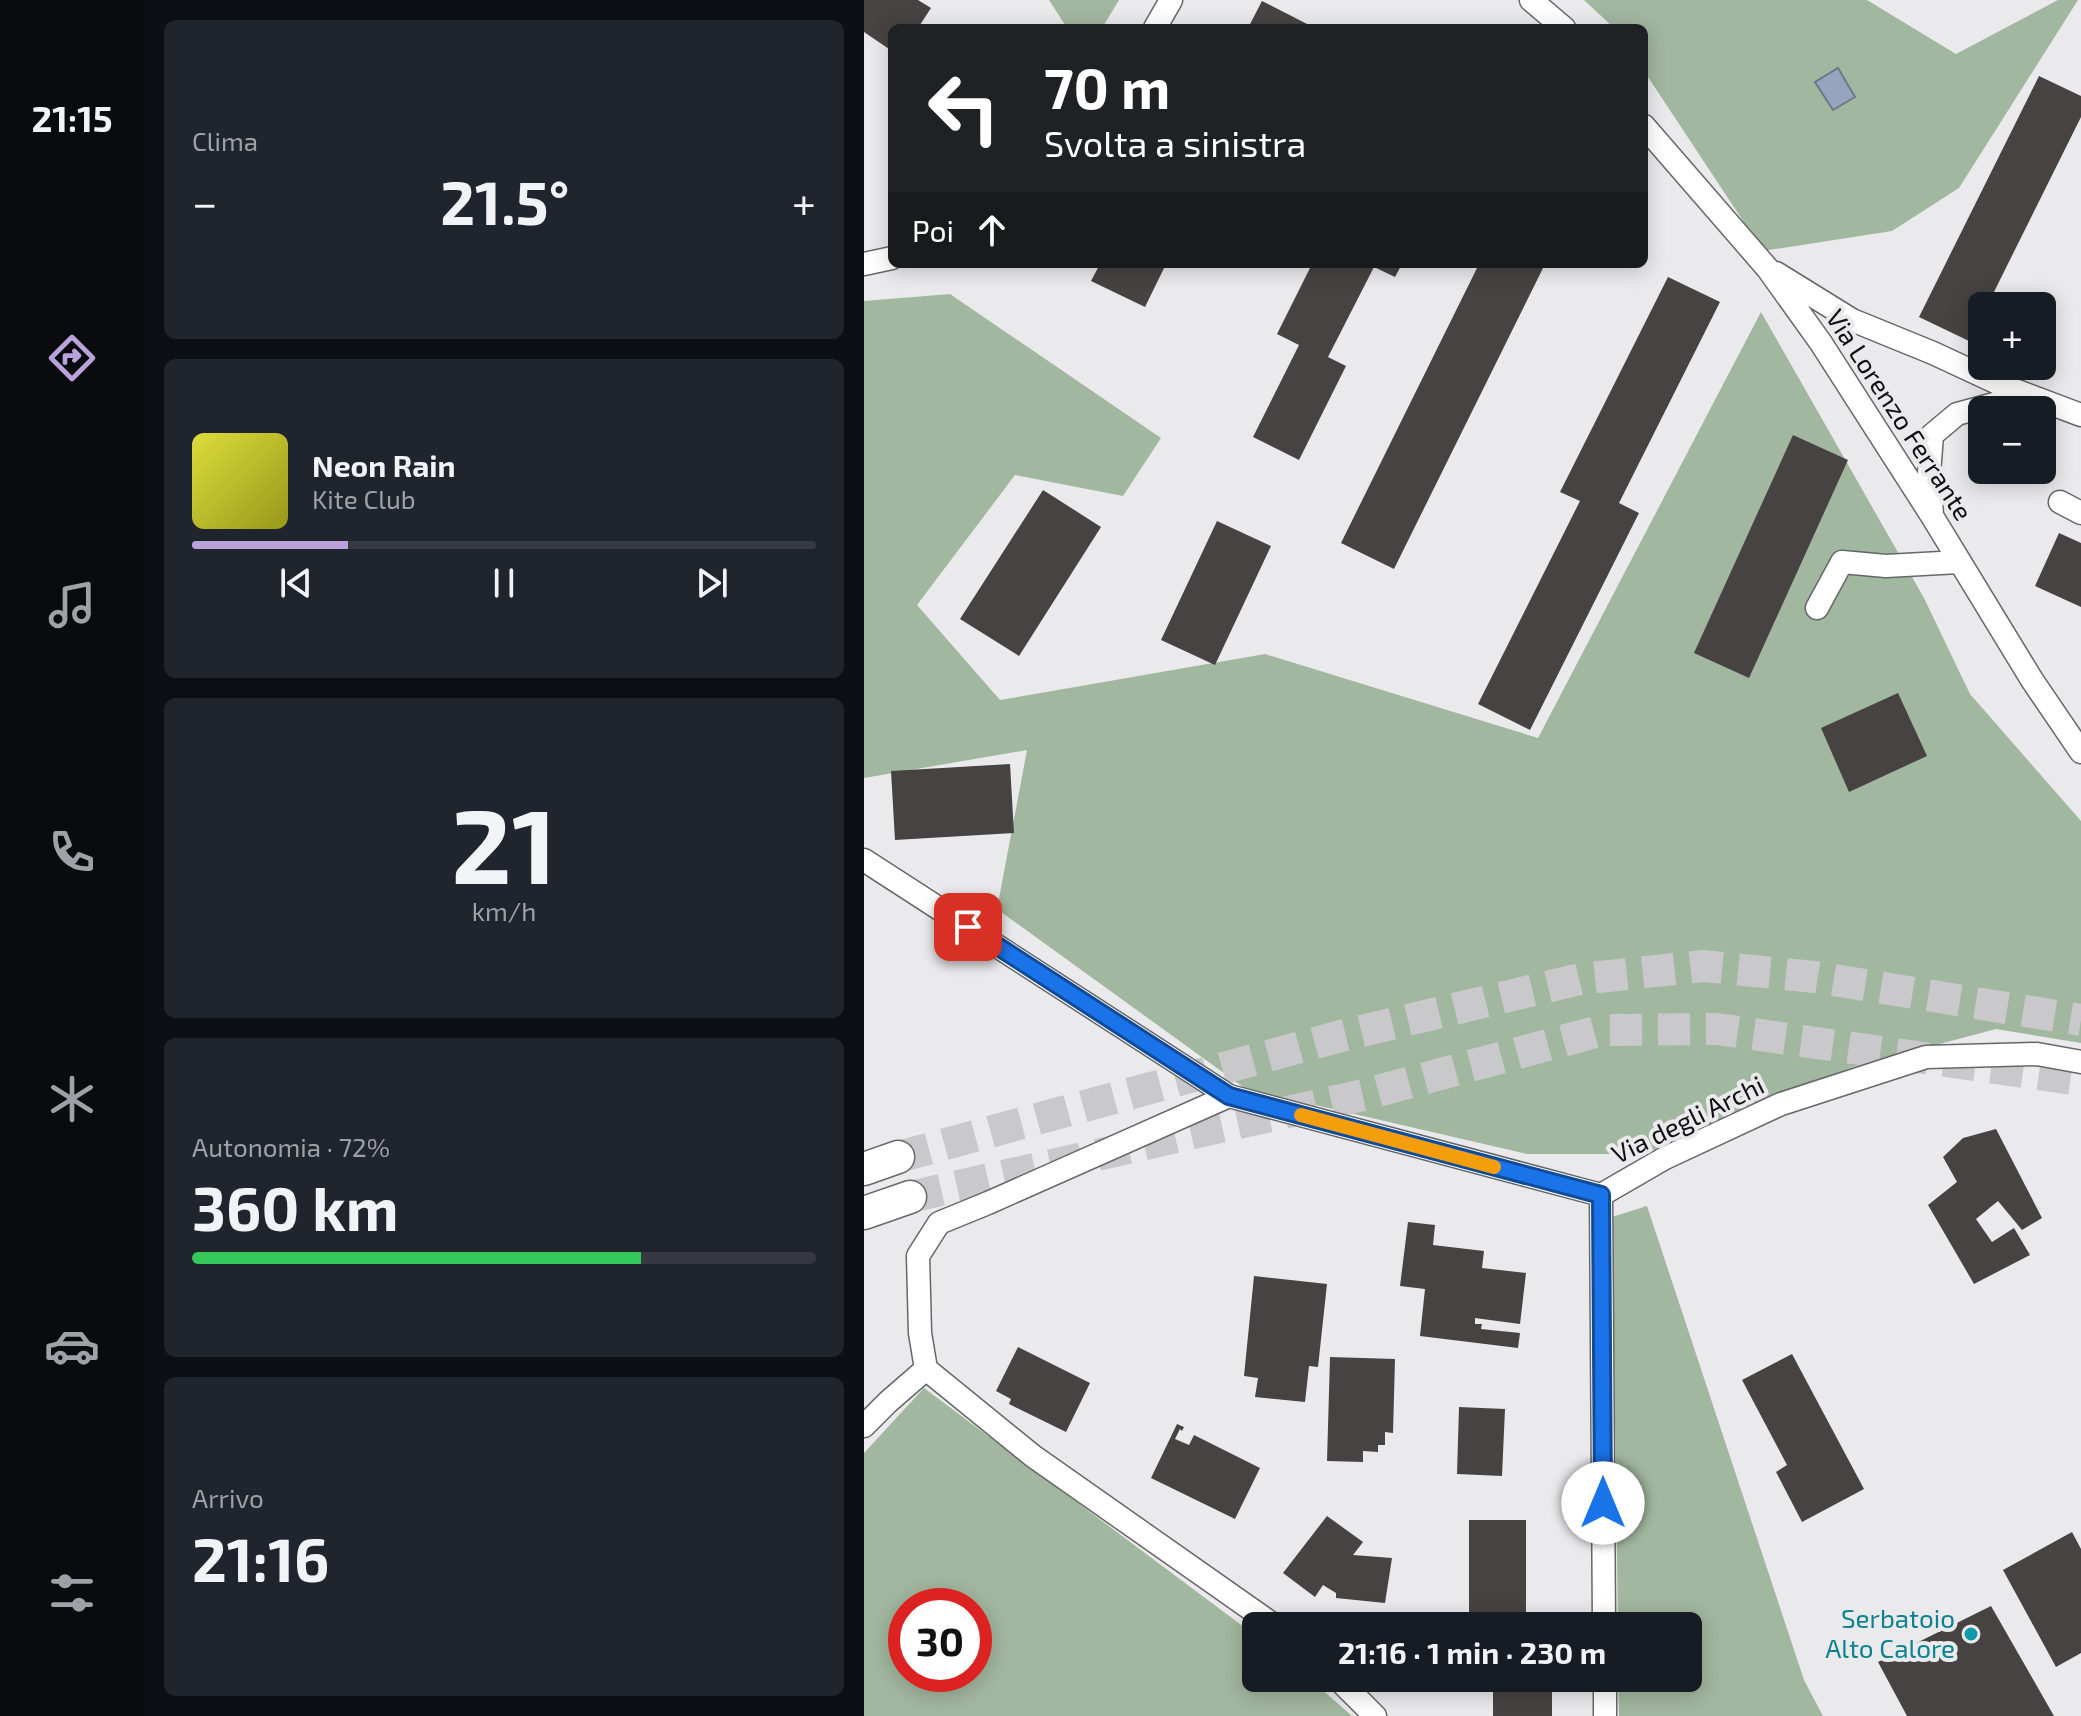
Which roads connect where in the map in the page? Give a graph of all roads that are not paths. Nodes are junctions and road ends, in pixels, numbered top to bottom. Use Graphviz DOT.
graph roads {
  1 [pos="1171,0"];
  2 [pos="1531,0"];
  3 [pos="1157,24"];
  4 [pos="1559,24"];
  5 [pos="1648,131"];
  6 [pos="888,259"];
  7 [pos="864,264"];
  8 [pos="1768,269"];
  9 [pos="2030,396"];
  10 [pos="2056,406"];
  11 [pos="1968,411"];
  12 [pos="2081,415"];
  13 [pos="2060,502"];
  14 [pos="2081,513"];
  15 [pos="1932,516"];
  16 [pos="1959,562"];
  17 [pos="1817,608"];
  18 [pos="2081,752"];
  19 [pos="864,860"];
  20 [pos="2081,1062"];
  21 [pos="1229,1096"];
  22 [pos="898,1157"];
  23 [pos="864,1169"];
  24 [pos="1601,1195"];
  25 [pos="910,1197"];
  26 [pos="864,1213"];
  27 [pos="926,1369"];
  28 [pos="864,1426"];
  29 [pos="1255,1612"];
  30 [pos="1604,1612"];
  31 [pos="1351,1692"];
  32 [pos="1605,1692"];
  33 [pos="1375,1716"];
  34 [pos="1605,1716"];
  1 -- 3 [label="street"];
  2 -- 4 [label="street"];
  5 -- 8 [label="street, Via Lorenzo Ferrante"];
  6 -- 7 [label="street"];
  8 -- 9 [label="street"];
  8 -- 15 [label="street, Via Lorenzo Ferrante"];
  10 -- 12 [label="street"];
  11 -- 15 [label="street"];
  13 -- 14 [label="street"];
  15 -- 16 [label="street, Via Lorenzo Ferrante"];
  16 -- 17 [label="street"];
  16 -- 18 [label="street, Via Lorenzo Ferrante"];
  19 -- 21 [label="street"];
  20 -- 24 [label="street, Via degli Archi"];
  21 -- 24 [label="street"];
  21 -- 27 [label="street"];
  22 -- 23 [label="main road"];
  24 -- 30 [label="street, Via degli Archi"];
  25 -- 26 [label="main road"];
  27 -- 28 [label="street"];
  27 -- 29 [label="street"];
  31 -- 33 [label="street"];
  32 -- 34 [label="street"];
}
